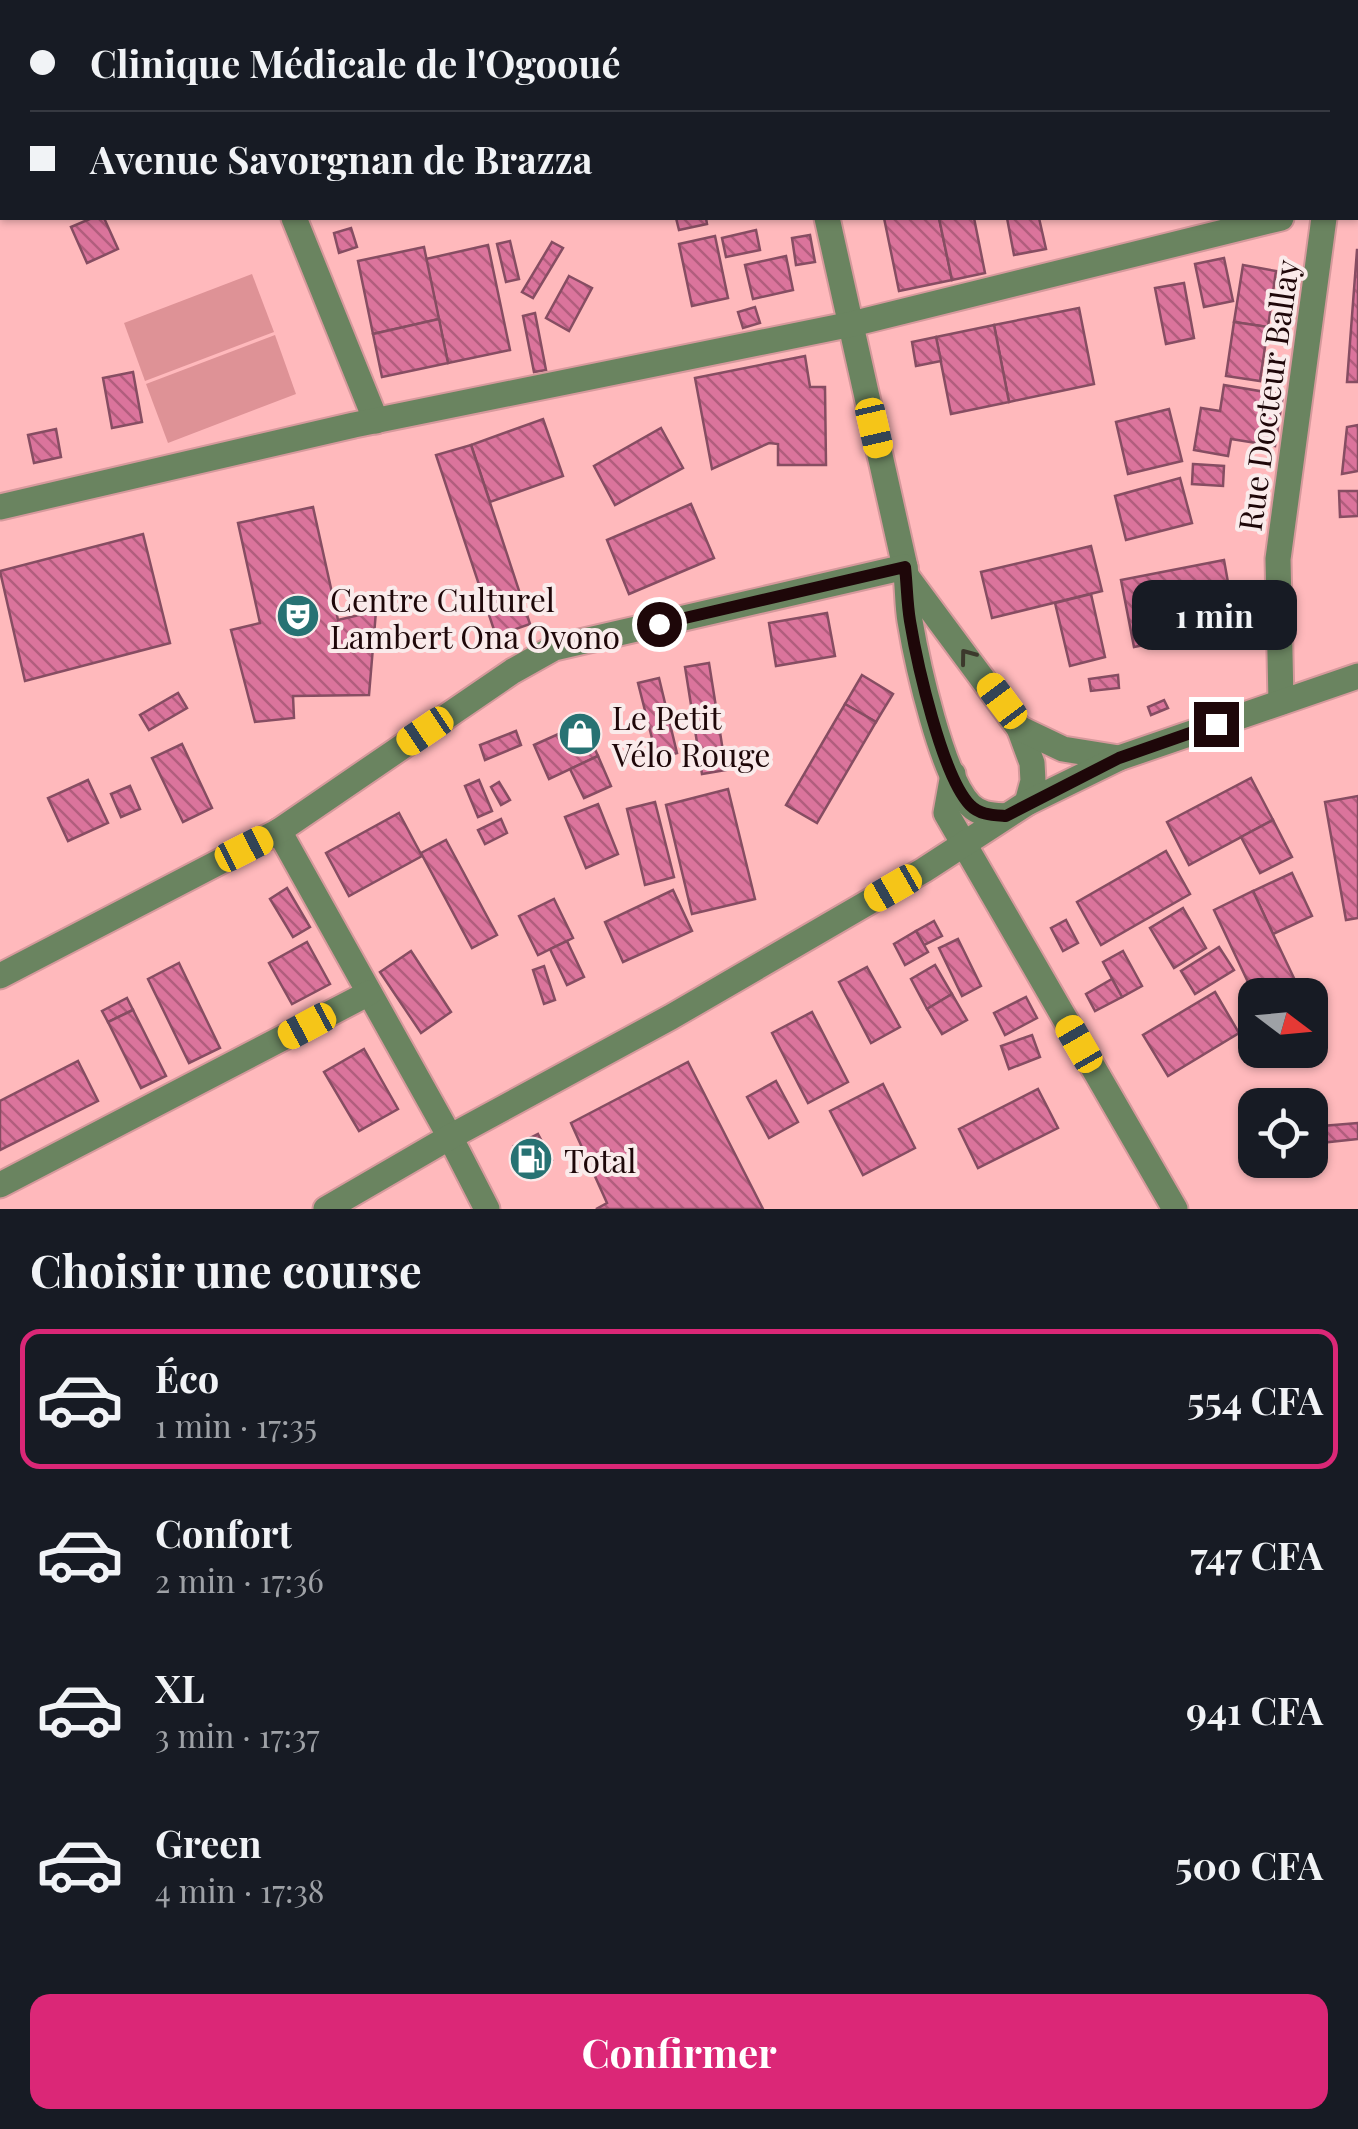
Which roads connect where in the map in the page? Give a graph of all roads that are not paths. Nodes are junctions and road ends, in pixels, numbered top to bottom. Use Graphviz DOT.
graph roads {
  1 [pos="295,220"];
  2 [pos="827,220"];
  3 [pos="1273,220"];
  4 [pos="1324,220"];
  5 [pos="852,324"];
  6 [pos="376,421"];
  7 [pos="0,507"];
  8 [pos="906,572"];
  9 [pos="1358,676"];
  10 [pos="1281,702"];
  11 [pos="1019,728"];
  12 [pos="1119,758"];
  13 [pos="953,774"];
  14 [pos="1016,809"];
  15 [pos="279,831"];
  16 [pos="967,844"];
  17 [pos="0,976"];
  18 [pos="369,993"];
  19 [pos="450,1137"];
  20 [pos="0,1185"];
  21 [pos="326,1209"];
  22 [pos="486,1209"];
  23 [pos="1175,1209"];
  1 -- 6 [label="street"];
  2 -- 5 [label="street"];
  3 -- 5 [label="street"];
  4 -- 10 [label="street, Rue Docteur Ballay"];
  5 -- 6 [label="street"];
  5 -- 8 [label="street"];
  6 -- 7 [label="street"];
  11 -- 8 [label="street, one-way"];
  8 -- 13 [label="street"];
  8 -- 15 [label="street"];
  9 -- 10 [label="street"];
  10 -- 12 [label="street"];
  11 -- 12 [label="street"];
  11 -- 14 [label="street"];
  12 -- 14 [label="street"];
  13 -- 14 [label="street"];
  13 -- 16 [label="street"];
  14 -- 16 [label="street"];
  15 -- 17 [label="street"];
  15 -- 18 [label="street"];
  16 -- 19 [label="street"];
  16 -- 23 [label="street"];
  18 -- 19 [label="street"];
  18 -- 20 [label="street"];
  19 -- 21 [label="street"];
  19 -- 22 [label="street"];
}
